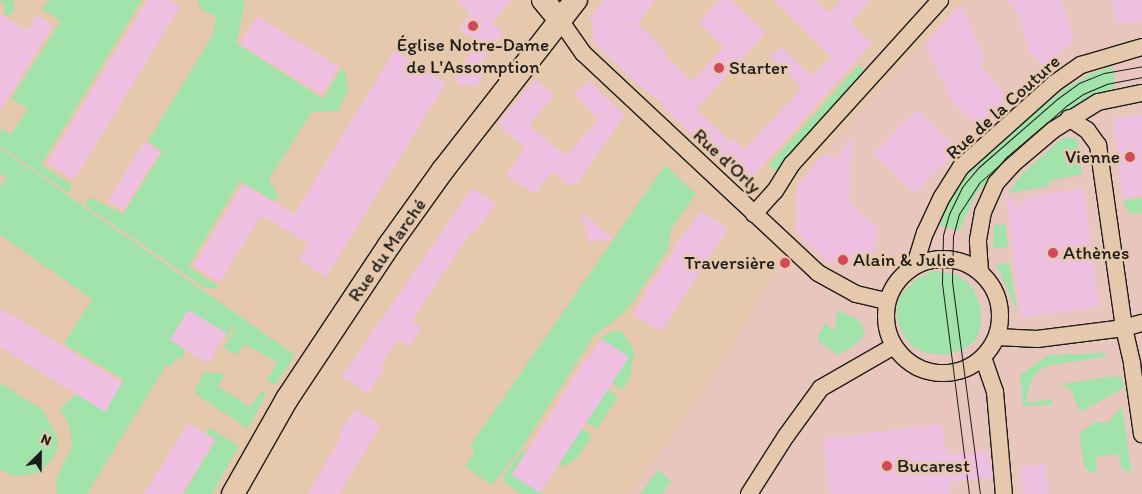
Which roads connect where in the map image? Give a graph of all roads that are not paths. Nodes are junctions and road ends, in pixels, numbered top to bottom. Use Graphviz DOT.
graph roads {
  1 [pos="543,0"];
  2 [pos="576,0"];
  3 [pos="940,0"];
  4 [pos="560,20"];
  5 [pos="1142,47"];
  6 [pos="1142,92"];
  7 [pos="1069,118"];
  8 [pos="754,214"];
  9 [pos="915,265"];
  10 [pos="980,271"];
  11 [pos="887,301"];
  12 [pos="1142,323"];
  13 [pos="1124,328"];
  14 [pos="997,337"];
  15 [pos="894,346"];
  16 [pos="983,358"];
  17 [pos="1142,434"];
  18 [pos="233,494"];
  19 [pos="749,494"];
  20 [pos="1004,494"];
  1 -- 4 [label="street"];
  2 -- 4 [label="street, Rue du Marché"];
  3 -- 8 [label="street"];
  4 -- 8 [label="street, Rue d'Orly"];
  4 -- 18 [label="street, Rue du Marché"];
  5 -- 9 [label="street, Rue de la Couture"];
  6 -- 7 [label="street"];
  7 -- 10 [label="street"];
  7 -- 13 [label="street"];
  8 -- 11 [label="street, Rue d'Orly"];
  9 -- 10 [label="street"];
  9 -- 11 [label="street"];
  10 -- 14 [label="street"];
  11 -- 15 [label="street"];
  12 -- 13 [label="street"];
  13 -- 14 [label="street"];
  13 -- 17 [label="street"];
  14 -- 16 [label="street"];
  15 -- 16 [label="street"];
  15 -- 19 [label="street"];
  16 -- 20 [label="street"];
}
